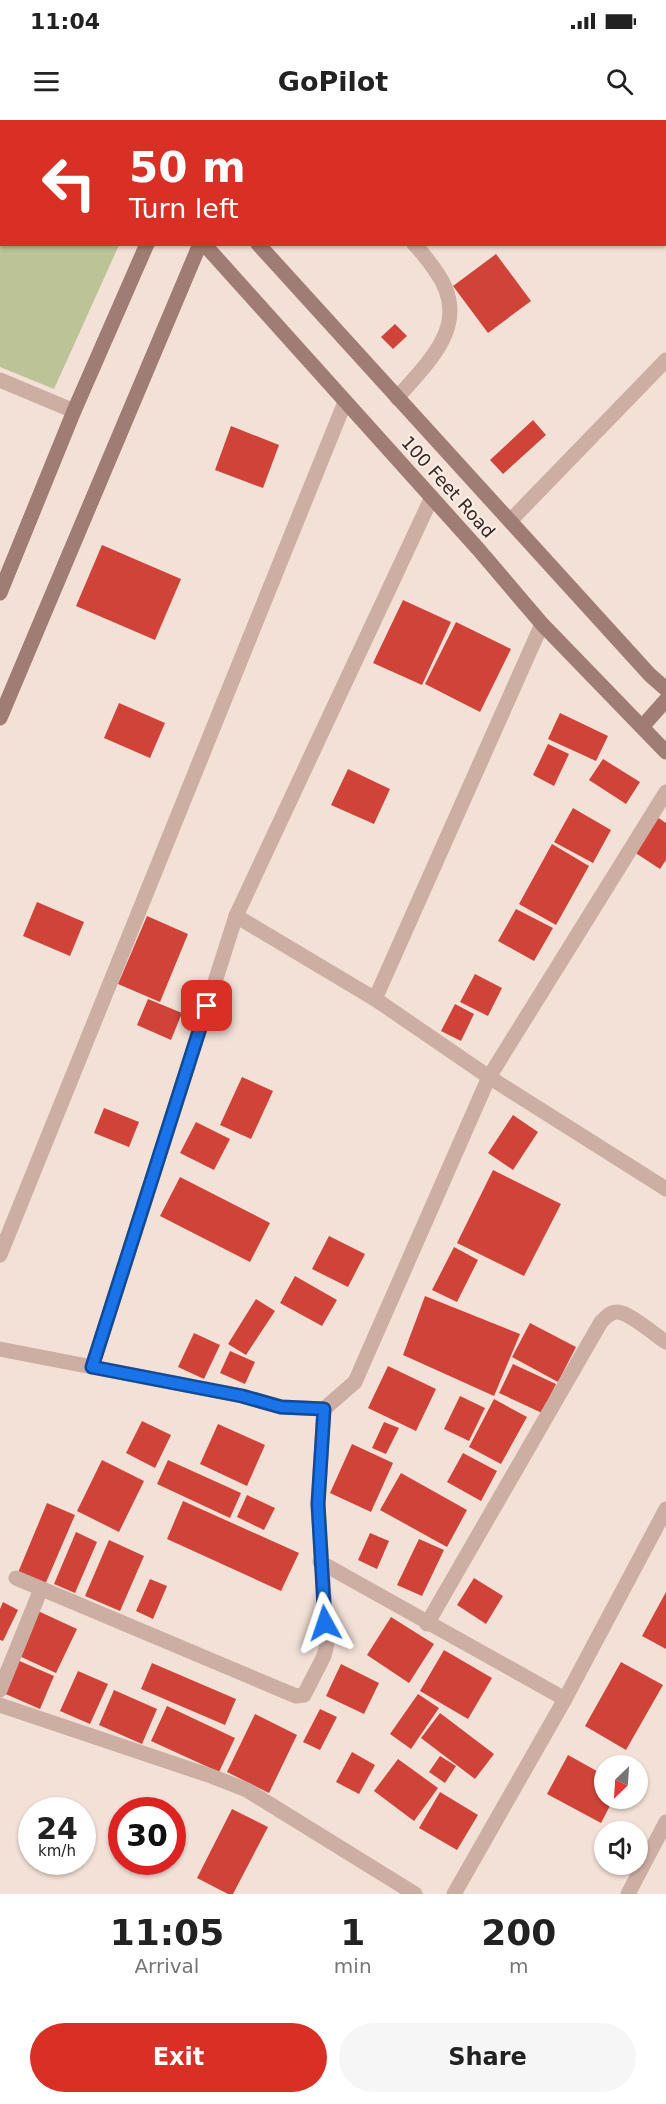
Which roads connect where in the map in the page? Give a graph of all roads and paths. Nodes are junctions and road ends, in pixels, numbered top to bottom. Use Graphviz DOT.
graph roads {
  1 [pos="146,246"];
  2 [pos="201,246"];
  3 [pos="204,246"];
  4 [pos="260,246"];
  5 [pos="416,246"];
  6 [pos="666,360"];
  7 [pos="0,380"];
  8 [pos="397,398"];
  9 [pos="345,402"];
  10 [pos="74,411"];
  11 [pos="432,497"];
  12 [pos="510,521"];
  13 [pos="0,593"];
  14 [pos="542,624"];
  15 [pos="666,689"];
  16 [pos="666,700"];
  17 [pos="0,718"];
  18 [pos="642,727"];
  19 [pos="666,752"];
  20 [pos="666,792"];
  21 [pos="236,916"];
  22 [pos="375,999"];
  23 [pos="489,1077"];
  24 [pos="666,1189"];
  25 [pos="0,1255"];
  26 [pos="666,1342"];
  27 [pos="0,1349"];
  28 [pos="92,1367"];
  29 [pos="324,1409"];
  30 [pos="666,1509"];
  31 [pos="320,1562"];
  32 [pos="16,1578"];
  33 [pos="41,1589"];
  34 [pos="427,1624"];
  35 [pos="0,1690"];
  36 [pos="565,1700"];
  37 [pos="0,1705"];
  38 [pos="666,1822"];
  39 [pos="415,1894"];
  40 [pos="454,1894"];
  41 [pos="628,1894"];
  1 -- 10 [label="main road"];
  2 -- 17 [label="main road"];
  3 -- 9 [label="main road, 100 Feet Road"];
  4 -- 8 [label="main road, 100 Feet Road"];
  5 -- 8 [label="street"];
  6 -- 12 [label="street"];
  7 -- 10 [label="street"];
  8 -- 12 [label="main road, 100 Feet Road"];
  9 -- 11 [label="main road, 100 Feet Road"];
  9 -- 25 [label="street"];
  10 -- 13 [label="main road"];
  11 -- 14 [label="main road, 100 Feet Road"];
  11 -- 21 [label="street"];
  12 -- 15 [label="main road, 100 Feet Road"];
  14 -- 18 [label="main road, 100 Feet Road"];
  14 -- 22 [label="street"];
  16 -- 18 [label="main road"];
  18 -- 19 [label="main road, 100 Feet Road"];
  20 -- 23 [label="street"];
  21 -- 22 [label="street"];
  21 -- 28 [label="street"];
  22 -- 23 [label="street"];
  23 -- 24 [label="street"];
  23 -- 29 [label="street"];
  26 -- 34 [label="street"];
  27 -- 28 [label="street"];
  28 -- 29 [label="street"];
  29 -- 31 [label="street"];
  30 -- 36 [label="street"];
  31 -- 33 [label="street"];
  31 -- 34 [label="street"];
  32 -- 33 [label="street"];
  33 -- 35 [label="street"];
  34 -- 36 [label="street"];
  36 -- 40 [label="street"];
  37 -- 39 [label="street"];
  38 -- 41 [label="street"];
}
